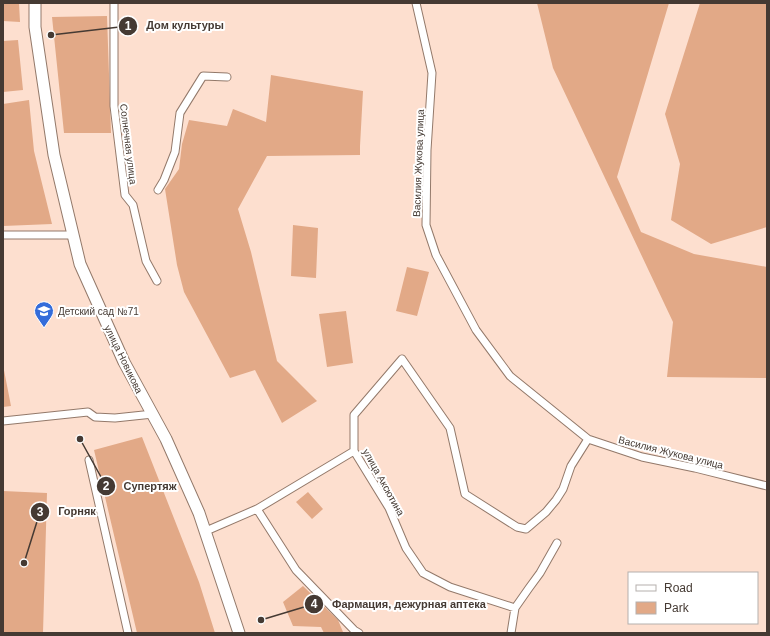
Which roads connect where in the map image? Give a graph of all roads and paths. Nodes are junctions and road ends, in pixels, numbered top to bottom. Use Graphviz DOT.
graph roads {
  1 [pos="35,3"];
  2 [pos="114,3"];
  3 [pos="416,3"];
  4 [pos="227,77"];
  5 [pos="158,190"];
  6 [pos="3,235"];
  7 [pos="73,235"];
  8 [pos="157,281"];
  9 [pos="153,414"];
  10 [pos="3,421"];
  11 [pos="588,439"];
  12 [pos="354,451"];
  13 [pos="89,460"];
  14 [pos="767,486"];
  15 [pos="257,509"];
  16 [pos="206,531"];
  17 [pos="557,543"];
  18 [pos="515,608"];
  19 [pos="128,633"];
  20 [pos="238,633"];
  21 [pos="359,633"];
  22 [pos="512,633"];
  1 -- 7 [label="main road, улица Новикова"];
  2 -- 8 [label="street, Солнечная улица"];
  3 -- 11 [label="street, Василия Жукова улица"];
  4 -- 5 [label="street"];
  6 -- 7 [label="street"];
  7 -- 9 [label="main road, улица Новикова"];
  9 -- 10 [label="street"];
  9 -- 16 [label="main road, улица Новикова"];
  11 -- 12 [label="street, улица Аксютина"];
  11 -- 14 [label="street, Василия Жукова улица"];
  12 -- 15 [label="street"];
  12 -- 18 [label="street, улица Аксютина"];
  13 -- 19 [label="street"];
  15 -- 16 [label="street"];
  15 -- 21 [label="street"];
  16 -- 20 [label="main road, улица Новикова"];
  17 -- 18 [label="street"];
  18 -- 22 [label="street"];
}
